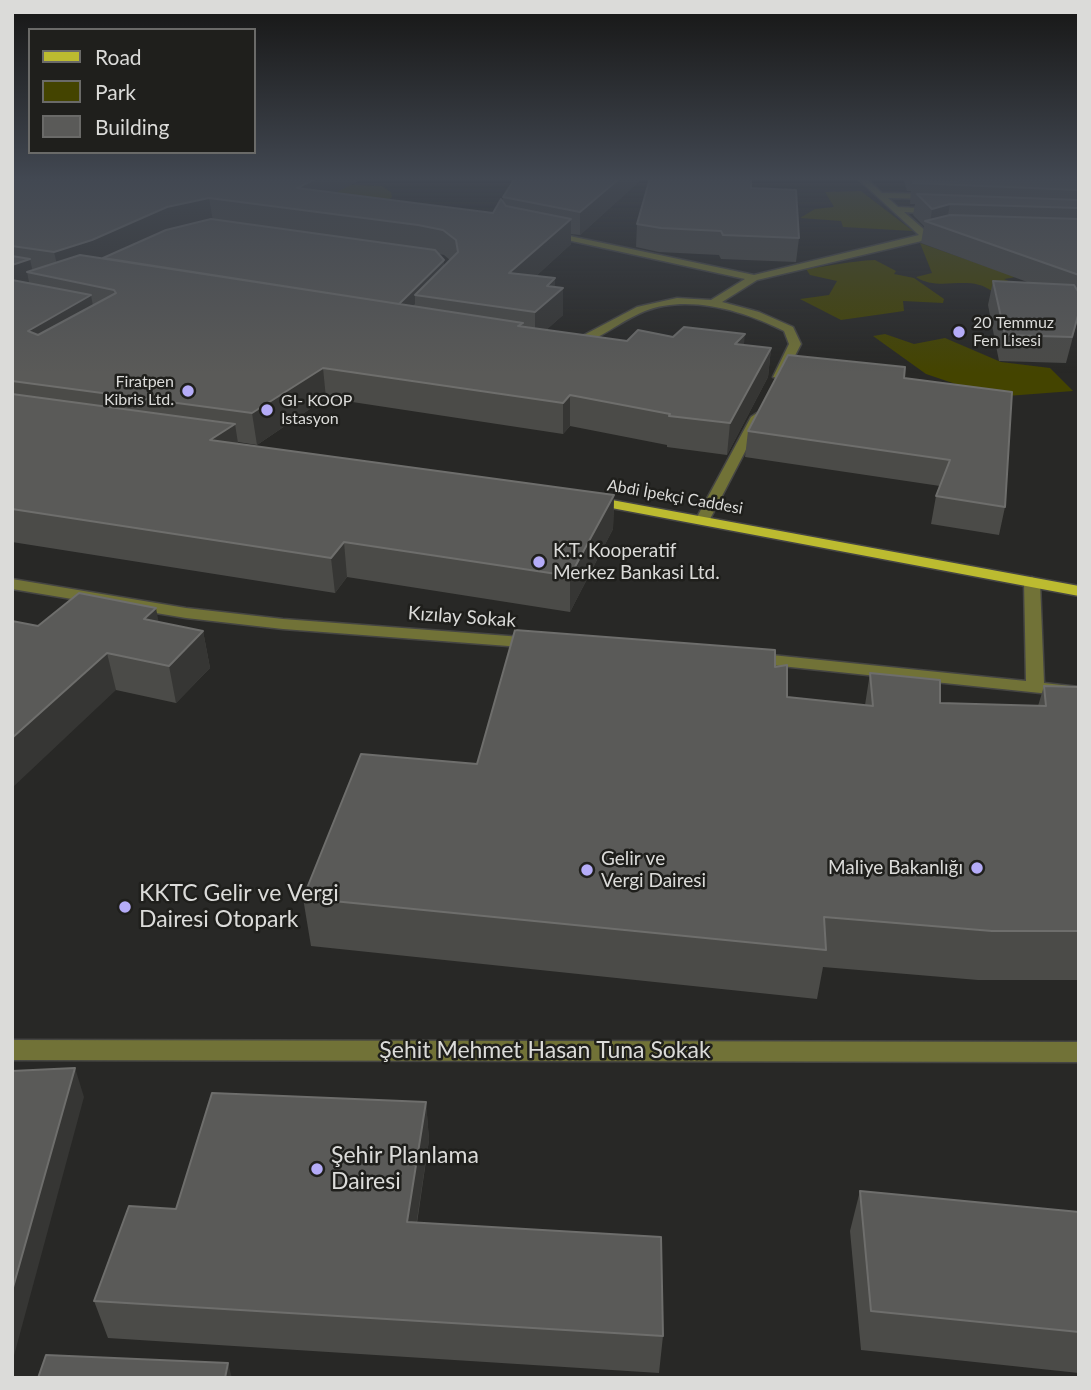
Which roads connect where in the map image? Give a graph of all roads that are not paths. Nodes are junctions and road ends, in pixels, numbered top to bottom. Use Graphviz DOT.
graph roads {
  1 [pos="592,243"];
  2 [pos="903,243"];
  3 [pos="754,278"];
  4 [pos="710,304"];
  5 [pos="562,345"];
  6 [pos="772,389"];
  7 [pos="766,401"];
  8 [pos="572,497"];
  9 [pos="703,519"];
  10 [pos="1032,582"];
  11 [pos="12,584"];
  12 [pos="1079,591"];
  13 [pos="548,644"];
  14 [pos="737,657"];
  15 [pos="1035,686"];
  16 [pos="1079,692"];
  17 [pos="12,1050"];
  18 [pos="1079,1052"];
  1 -- 3 [label="street"];
  2 -- 3 [label="street"];
  3 -- 4 [label="street"];
  4 -- 5 [label="street"];
  4 -- 6 [label="street"];
  7 -- 9 [label="street"];
  8 -- 9 [label="main road, Abdi İpekçi Caddesi"];
  9 -- 10 [label="main road, Abdi İpekçi Caddesi"];
  10 -- 12 [label="main road, Abdi İpekçi Caddesi"];
  10 -- 15 [label="street"];
  11 -- 13 [label="street, Kızılay Sokak"];
  14 -- 15 [label="street"];
  15 -- 16 [label="street"];
  17 -- 18 [label="street, Şehit Mehmet Hasan Tuna Sokak"];
}
